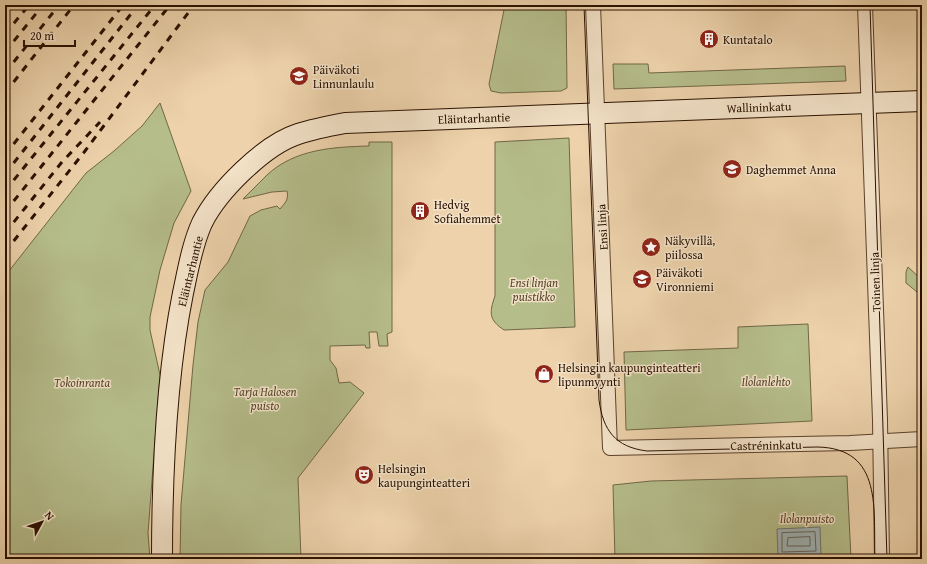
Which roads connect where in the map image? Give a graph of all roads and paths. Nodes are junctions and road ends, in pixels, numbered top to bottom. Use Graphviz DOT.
graph roads {
  1 [pos="593,5"];
  2 [pos="865,5"];
  3 [pos="922,101"];
  4 [pos="868,103"];
  5 [pos="596,114"];
  6 [pos="922,439"];
  7 [pos="880,441"];
  8 [pos="610,448"];
  9 [pos="162,559"];
  10 [pos="882,559"];
  1 -- 5 [label="street, Ensi linja"];
  2 -- 4 [label="street, Toinen linja"];
  3 -- 4 [label="main road, Wallininkatu"];
  4 -- 5 [label="main road, Wallininkatu"];
  4 -- 7 [label="street, Toinen linja"];
  5 -- 8 [label="street, Ensi linja"];
  5 -- 9 [label="main road, Eläintarhantie"];
  6 -- 7 [label="street, Castréninkatu"];
  7 -- 8 [label="street, Castréninkatu"];
  7 -- 10 [label="street, Toinen linja"];
}
